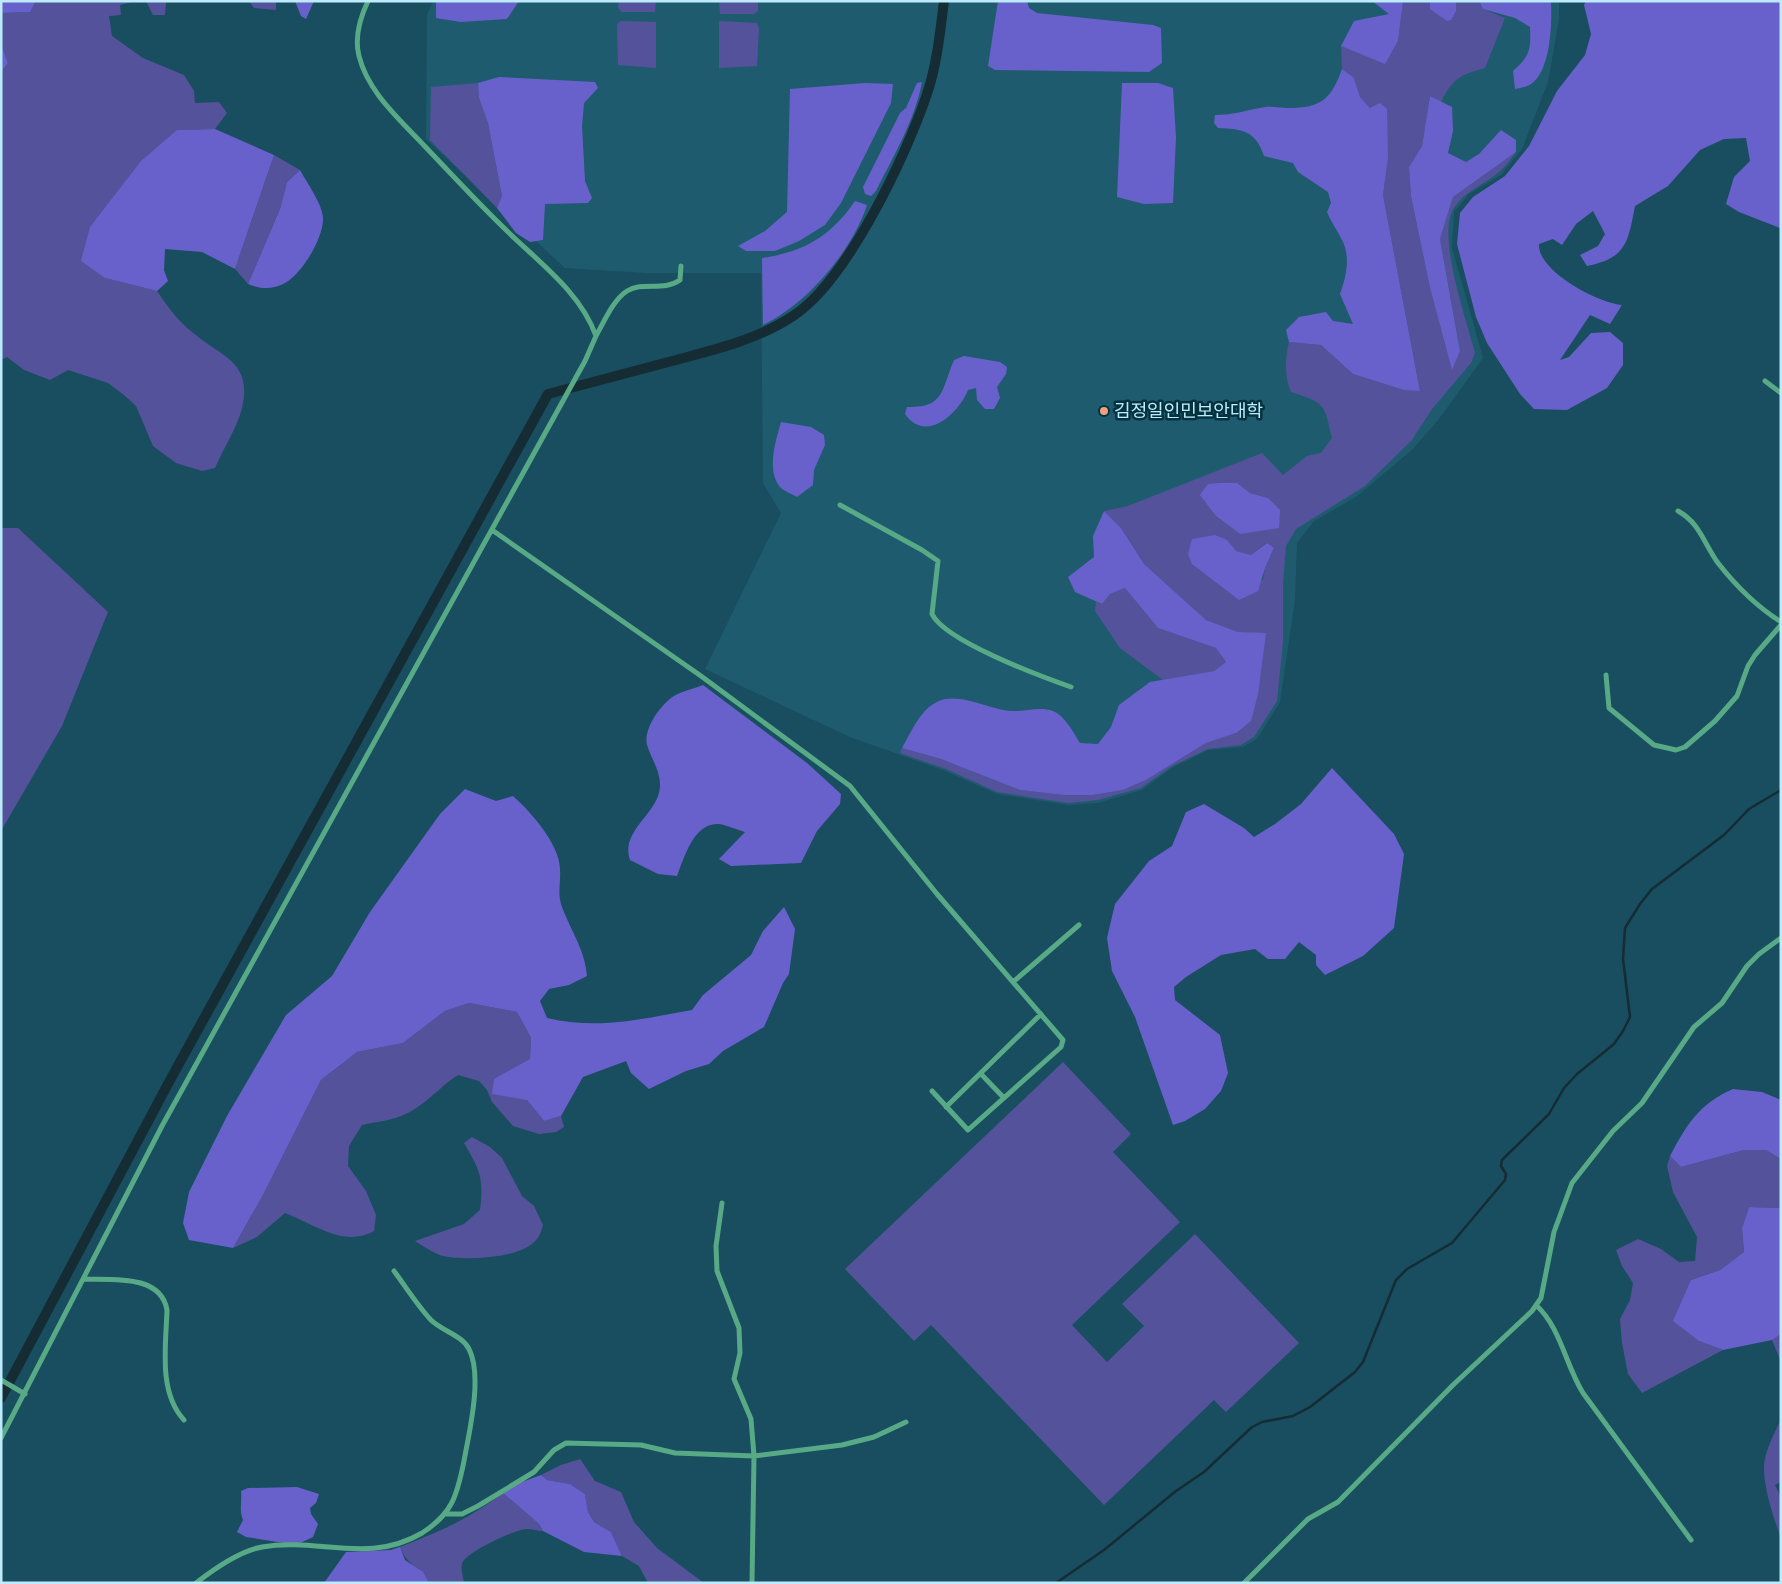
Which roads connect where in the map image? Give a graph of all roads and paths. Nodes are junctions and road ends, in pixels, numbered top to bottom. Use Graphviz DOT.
graph roads {
  1 [pos="368,1"];
  2 [pos="681,266"];
  3 [pos="596,336"];
  4 [pos="1764,381"];
  5 [pos="1781,394"];
  6 [pos="840,505"];
  7 [pos="1678,511"];
  8 [pos="492,530"];
  9 [pos="1781,624"];
  10 [pos="1606,675"];
  11 [pos="1070,686"];
  12 [pos="1079,925"];
  13 [pos="1781,938"];
  14 [pos="1013,982"];
  15 [pos="1041,1014"];
  16 [pos="981,1074"];
  17 [pos="932,1091"];
  18 [pos="1004,1098"];
  19 [pos="946,1107"];
  20 [pos="722,1203"];
  21 [pos="394,1271"];
  22 [pos="84,1279"];
  23 [pos="1536,1305"];
  24 [pos="1,1380"];
  25 [pos="23,1392"];
  26 [pos="184,1420"];
  27 [pos="906,1422"];
  28 [pos="1,1438"];
  29 [pos="754,1456"];
  30 [pos="446,1514"];
  31 [pos="1692,1540"];
  32 [pos="196,1583"];
  33 [pos="752,1583"];
  34 [pos="1244,1583"];
  1 -- 3 [label="street"];
  2 -- 3 [label="street"];
  3 -- 8 [label="street"];
  4 -- 5 [label="street"];
  6 -- 11 [label="street"];
  7 -- 9 [label="street"];
  8 -- 14 [label="street"];
  8 -- 22 [label="street"];
  9 -- 10 [label="street"];
  12 -- 14 [label="street"];
  13 -- 23 [label="street"];
  14 -- 15 [label="street"];
  15 -- 16 [label="street"];
  15 -- 18 [label="street"];
  16 -- 18 [label="street"];
  16 -- 19 [label="street"];
  17 -- 19 [label="street"];
  18 -- 19 [label="street"];
  20 -- 29 [label="street"];
  21 -- 30 [label="street"];
  22 -- 25 [label="street"];
  22 -- 26 [label="street"];
  23 -- 31 [label="street"];
  23 -- 34 [label="street"];
  24 -- 25 [label="street"];
  25 -- 28 [label="street"];
  27 -- 29 [label="street"];
  29 -- 30 [label="street"];
  29 -- 33 [label="street"];
  30 -- 32 [label="street"];
}
